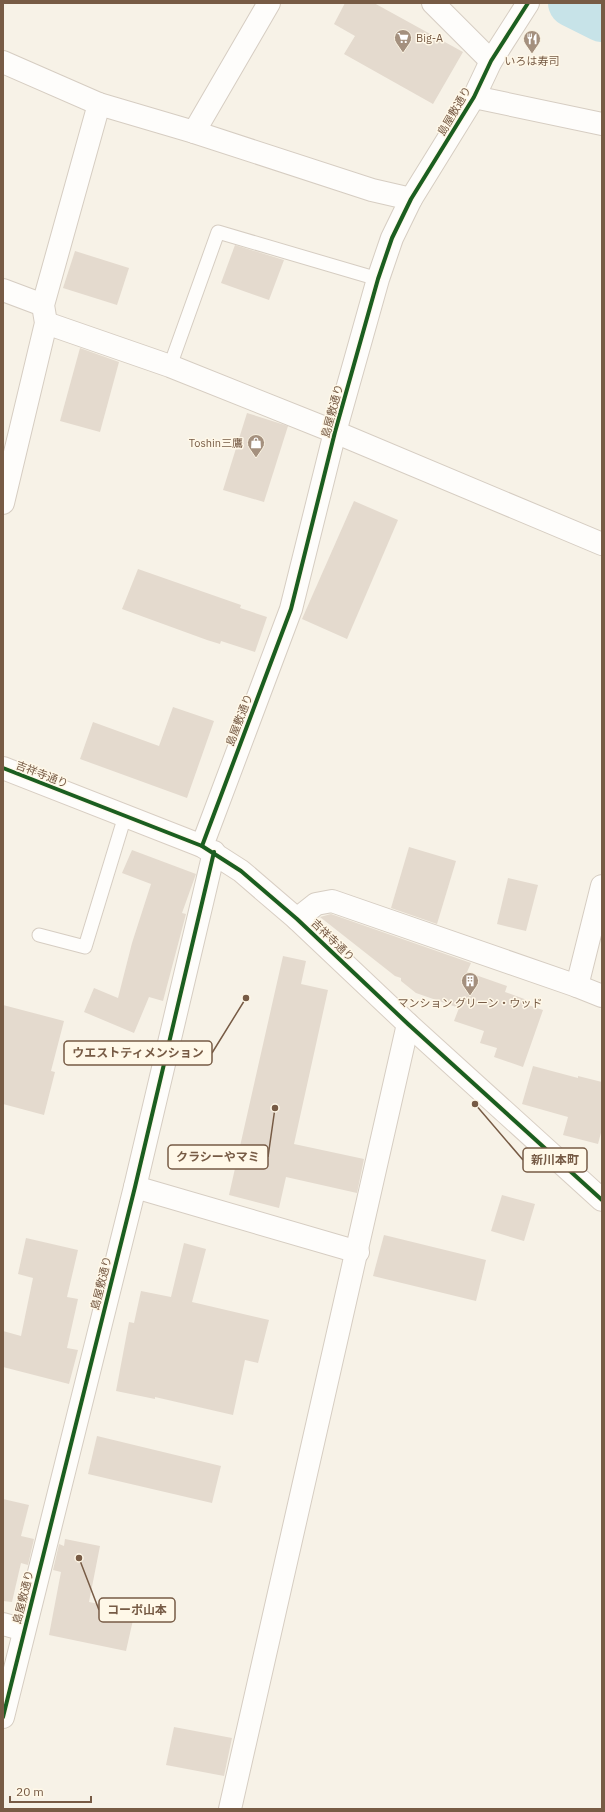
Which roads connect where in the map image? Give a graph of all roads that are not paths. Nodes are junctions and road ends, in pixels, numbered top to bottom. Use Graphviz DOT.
graph roads {
  1 [pos="269,3"];
  2 [pos="433,3"];
  3 [pos="523,12"];
  4 [pos="491,61"];
  5 [pos="3,62"];
  6 [pos="474,97"];
  7 [pos="99,104"];
  8 [pos="602,124"];
  9 [pos="194,132"];
  10 [pos="411,199"];
  11 [pos="378,279"];
  12 [pos="3,290"];
  13 [pos="44,314"];
  14 [pos="170,366"];
  15 [pos="335,432"];
  16 [pos="3,503"];
  17 [pos="602,544"];
  18 [pos="3,768"];
  19 [pos="125,816"];
  20 [pos="208,849"];
  21 [pos="602,886"];
  22 [pos="297,919"];
  23 [pos="39,935"];
  24 [pos="577,986"];
  25 [pos="602,996"];
  26 [pos="408,1024"];
  27 [pos="135,1187"];
  28 [pos="602,1200"];
  29 [pos="358,1252"];
  30 [pos="3,1624"];
  31 [pos="24,1630"];
  32 [pos="3,1718"];
  33 [pos="230,1809"];
  1 -- 9 [label="street"];
  2 -- 4 [label="street"];
  3 -- 4 [label="street, 島屋敷通り"];
  4 -- 6 [label="street, 島屋敷通り"];
  5 -- 7 [label="street"];
  6 -- 8 [label="street"];
  6 -- 10 [label="street, 島屋敷通り"];
  7 -- 9 [label="street"];
  7 -- 13 [label="street"];
  9 -- 10 [label="street"];
  10 -- 11 [label="street, 島屋敷通り"];
  11 -- 14 [label="lane"];
  11 -- 15 [label="street, 島屋敷通り"];
  12 -- 13 [label="street"];
  13 -- 14 [label="street"];
  13 -- 16 [label="street"];
  14 -- 15 [label="street"];
  15 -- 17 [label="street"];
  15 -- 20 [label="street, 島屋敷通り"];
  18 -- 19 [label="street, 吉祥寺通り"];
  19 -- 20 [label="street, 吉祥寺通り"];
  19 -- 23 [label="lane"];
  20 -- 22 [label="street, 吉祥寺通り"];
  20 -- 27 [label="street, 島屋敷通り"];
  21 -- 24 [label="street"];
  22 -- 24 [label="street"];
  22 -- 26 [label="street, 吉祥寺通り"];
  24 -- 25 [label="street"];
  26 -- 28 [label="street, 吉祥寺通り"];
  26 -- 29 [label="street"];
  27 -- 29 [label="street"];
  27 -- 31 [label="street, 島屋敷通り"];
  29 -- 33 [label="street"];
  30 -- 31 [label="street"];
  31 -- 32 [label="street, 島屋敷通り"];
}
